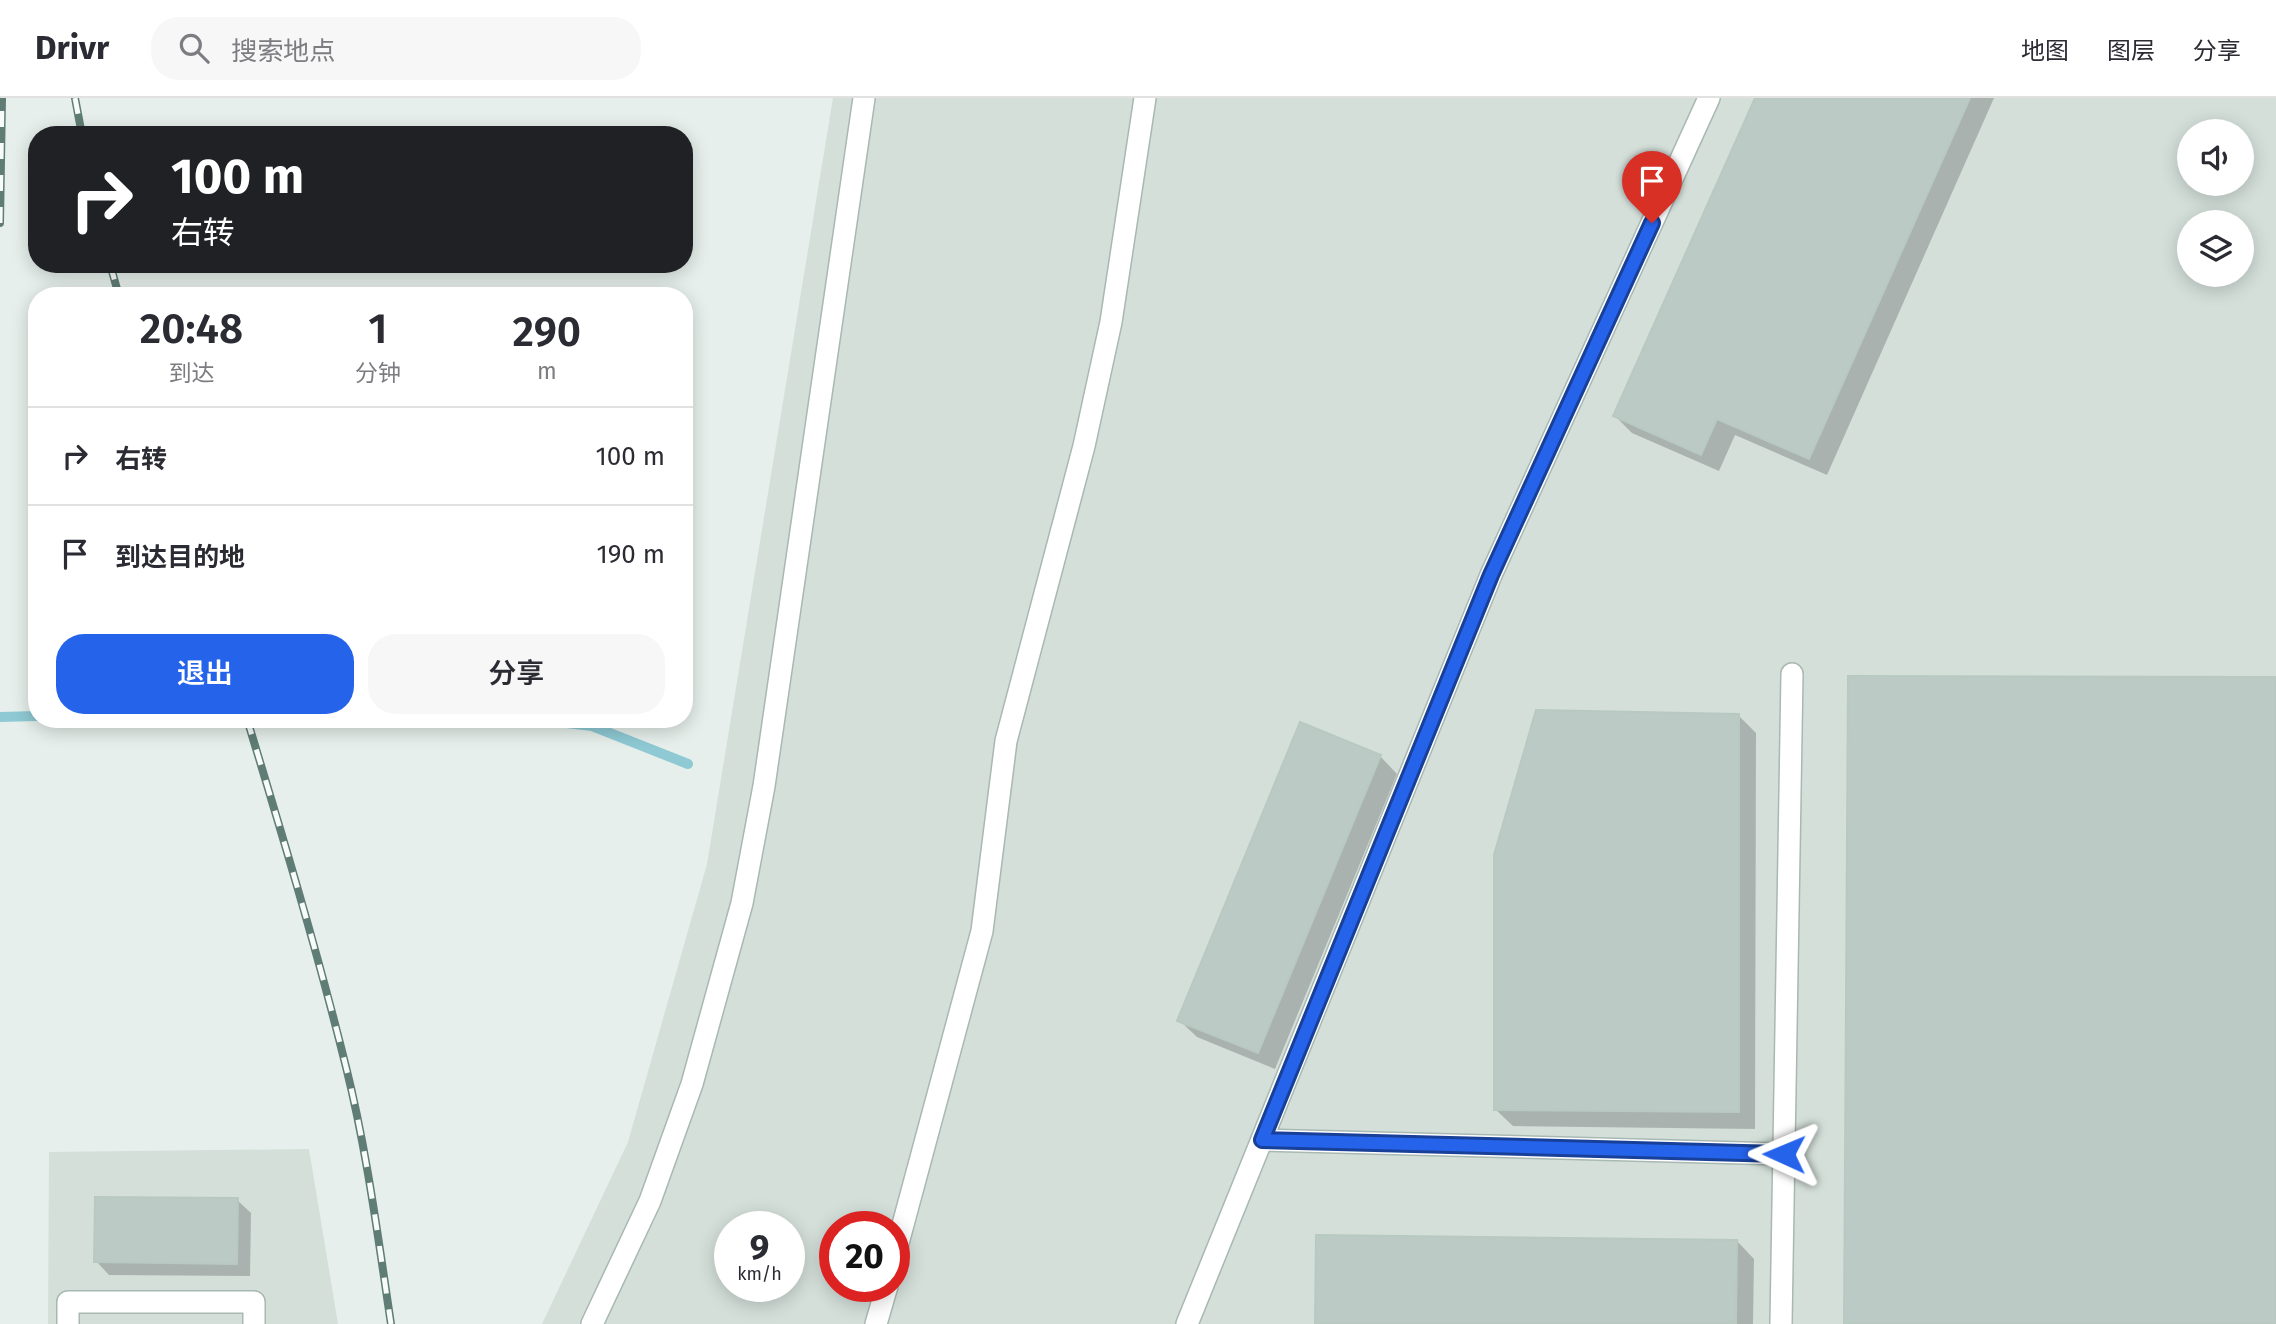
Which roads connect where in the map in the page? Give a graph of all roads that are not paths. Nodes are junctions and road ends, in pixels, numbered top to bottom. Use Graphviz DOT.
graph roads {
  1 [pos="864,98"];
  2 [pos="1145,98"];
  3 [pos="1709,98"];
  4 [pos="1792,674"];
  5 [pos="1262,1140"];
  6 [pos="1784,1154"];
  7 [pos="907,1211"];
  8 [pos="882,1302"];
  9 [pos="68,1324"];
  10 [pos="254,1324"];
  11 [pos="592,1324"];
  12 [pos="876,1324"];
  13 [pos="1187,1324"];
  14 [pos="1781,1324"];
  1 -- 11 [label="lane"];
  2 -- 7 [label="lane"];
  3 -- 5 [label="lane"];
  4 -- 6 [label="lane"];
  5 -- 6 [label="lane"];
  5 -- 13 [label="lane"];
  6 -- 14 [label="lane"];
  8 -- 12 [label="lane"];
  9 -- 10 [label="lane"];
}
